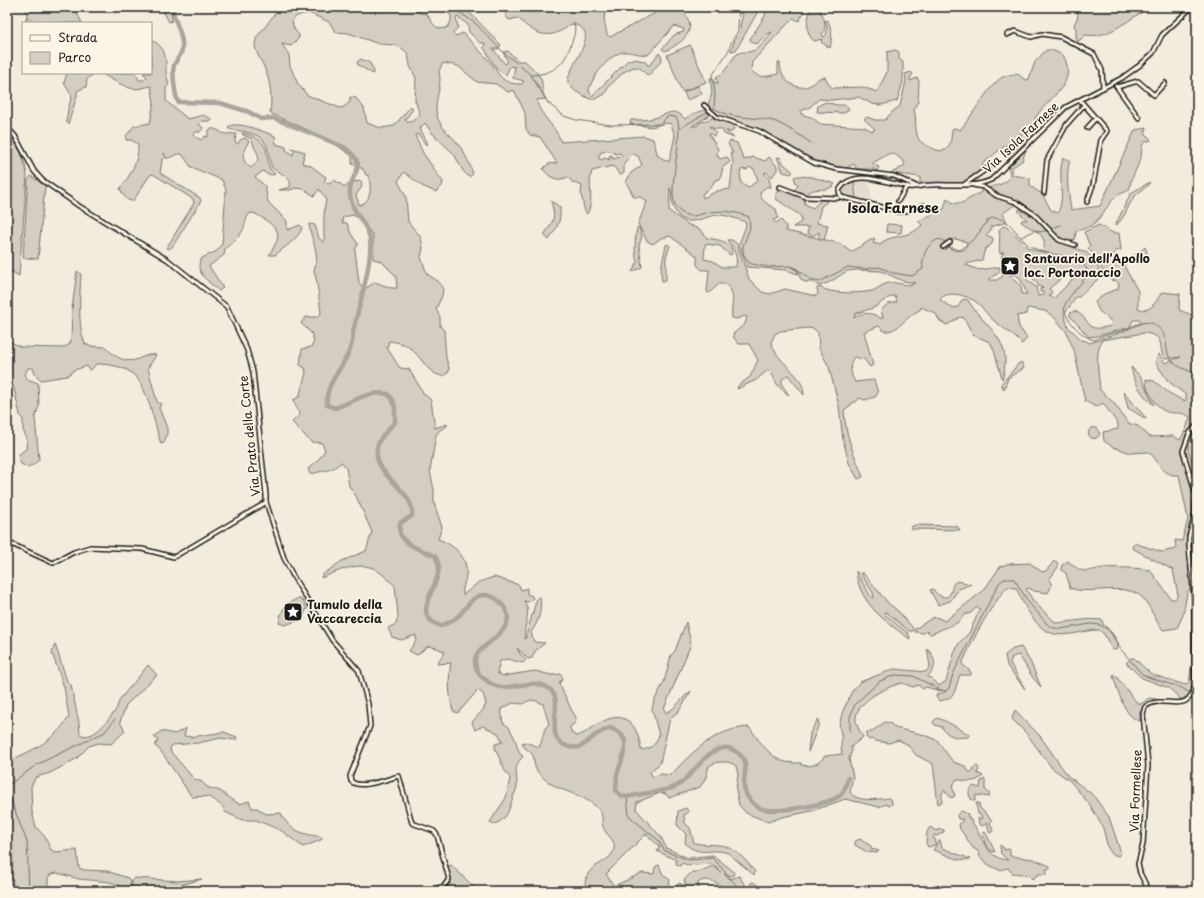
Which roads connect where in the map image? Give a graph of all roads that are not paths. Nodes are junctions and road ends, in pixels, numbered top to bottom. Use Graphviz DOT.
graph roads {
  1 [pos="1192,7"];
  2 [pos="1007,34"];
  3 [pos="1114,83"];
  4 [pos="1165,83"];
  5 [pos="1117,87"];
  6 [pos="1103,88"];
  7 [pos="1080,100"];
  8 [pos="704,105"];
  9 [pos="1084,105"];
  10 [pos="1096,118"];
  11 [pos="1139,118"];
  12 [pos="7,127"];
  13 [pos="1087,128"];
  14 [pos="994,163"];
  15 [pos="966,184"];
  16 [pos="780,186"];
  17 [pos="906,186"];
  18 [pos="916,186"];
  19 [pos="1044,193"];
  20 [pos="838,198"];
  21 [pos="898,201"];
  22 [pos="1087,202"];
  23 [pos="923,205"];
  24 [pos="949,242"];
  25 [pos="1075,245"];
  26 [pos="944,246"];
  27 [pos="1197,425"];
  28 [pos="266,502"];
  29 [pos="7,542"];
  30 [pos="1191,569"];
  31 [pos="1197,574"];
  32 [pos="428,891"];
  33 [pos="1149,891"];
  1 -- 3 [label="street, Via Isola Farnese"];
  2 -- 6 [label="street"];
  3 -- 5 [label="street"];
  3 -- 6 [label="street, Via Isola Farnese"];
  4 -- 5 [label="street"];
  5 -- 11 [label="street"];
  6 -- 7 [label="street, Via Isola Farnese"];
  7 -- 9 [label="street"];
  7 -- 15 [label="street, Via Isola Farnese"];
  8 -- 18 [label="street"];
  9 -- 10 [label="street"];
  9 -- 19 [label="street"];
  10 -- 13 [label="street"];
  10 -- 22 [label="street"];
  12 -- 28 [label="street, Via Prato della Corte"];
  14 -- 15 [label="street"];
  15 -- 18 [label="street"];
  15 -- 25 [label="street"];
  16 -- 20 [label="street"];
  17 -- 18 [label="street"];
  17 -- 21 [label="street"];
  17 -- 23 [label="street"];
  24 -- 26 [label="street"];
  27 -- 30 [label="street, Via Formellese"];
  28 -- 29 [label="street, Via Prato della Corte"];
  28 -- 32 [label="street"];
  30 -- 31 [label="street"];
  30 -- 33 [label="street, Via Formellese"];
}
